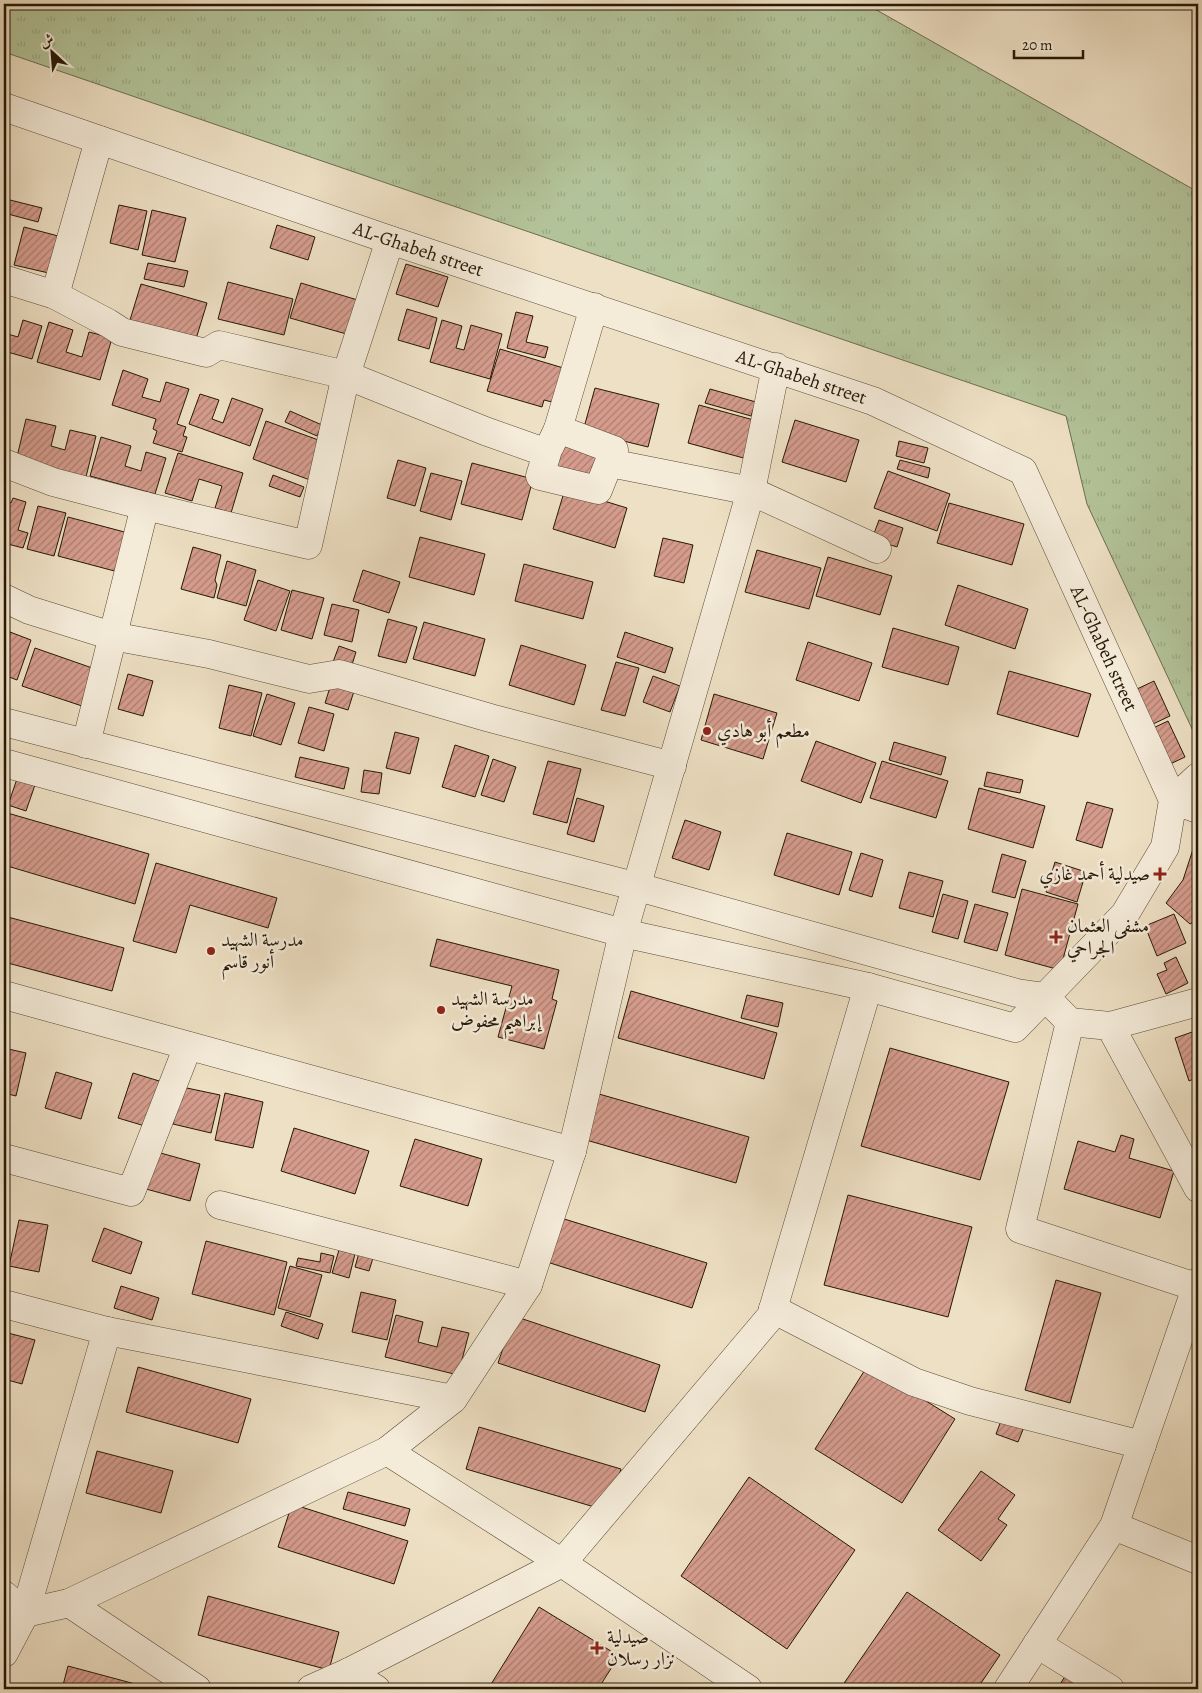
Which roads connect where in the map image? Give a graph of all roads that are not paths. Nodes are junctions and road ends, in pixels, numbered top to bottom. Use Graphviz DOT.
graph roads {
  1 [pos="4,107"];
  2 [pos="99,140"];
  3 [pos="390,240"];
  4 [pos="4,279"];
  5 [pos="55,295"];
  6 [pos="594,307"];
  7 [pos="776,367"];
  8 [pos="346,375"];
  9 [pos="553,441"];
  10 [pos="610,463"];
  11 [pos="4,464"];
  12 [pos="751,491"];
  13 [pos="145,506"];
  14 [pos="877,550"];
  15 [pos="4,598"];
  16 [pos="112,636"];
  17 [pos="4,722"];
  18 [pos="86,744"];
  19 [pos="4,762"];
  20 [pos="672,766"];
  21 [pos="1198,777"];
  22 [pos="1173,800"];
  23 [pos="1198,809"];
  24 [pos="638,887"];
  25 [pos="623,933"];
  26 [pos="868,987"];
  27 [pos="4,995"];
  28 [pos="1045,997"];
  29 [pos="1198,1002"];
  30 [pos="1070,1022"];
  31 [pos="1110,1026"];
  32 [pos="188,1046"];
  33 [pos="572,1151"];
  34 [pos="1189,1151"];
  35 [pos="4,1158"];
  36 [pos="1198,1188"];
  37 [pos="220,1205"];
  38 [pos="528,1285"];
  39 [pos="1197,1285"];
  40 [pos="4,1304"];
  41 [pos="773,1309"];
  42 [pos="107,1331"];
  43 [pos="1188,1347"];
  44 [pos="453,1399"];
  45 [pos="1142,1445"];
  46 [pos="387,1451"];
  47 [pos="1114,1526"];
  48 [pos="1198,1560"];
  49 [pos="562,1563"];
  50 [pos="4,1595"];
  51 [pos="69,1604"];
  52 [pos="25,1613"];
  53 [pos="1037,1644"];
  54 [pos="4,1653"];
  55 [pos="349,1672"];
  56 [pos="197,1689"];
  57 [pos="311,1689"];
  58 [pos="376,1689"];
  59 [pos="748,1689"];
  60 [pos="1008,1689"];
  61 [pos="1110,1689"];
  1 -- 2 [label="street, AL-Ghabeh street"];
  2 -- 3 [label="street, AL-Ghabeh street"];
  2 -- 5 [label="street"];
  3 -- 6 [label="street, AL-Ghabeh street"];
  3 -- 8 [label="street"];
  4 -- 5 [label="street"];
  5 -- 8 [label="street"];
  6 -- 7 [label="street, AL-Ghabeh street"];
  6 -- 9 [label="street"];
  7 -- 12 [label="street"];
  7 -- 22 [label="street, AL-Ghabeh street"];
  8 -- 9 [label="street"];
  8 -- 13 [label="street"];
  9 -- 10 [label="street"];
  9 -- 10 [label="street"];
  10 -- 12 [label="street"];
  11 -- 13 [label="street"];
  12 -- 14 [label="street"];
  12 -- 20 [label="street"];
  13 -- 16 [label="street"];
  15 -- 16 [label="street"];
  16 -- 18 [label="street"];
  16 -- 20 [label="street"];
  17 -- 18 [label="street"];
  18 -- 24 [label="street"];
  19 -- 25 [label="street"];
  20 -- 24 [label="street"];
  21 -- 22 [label="street"];
  22 -- 23 [label="street"];
  22 -- 28 [label="street"];
  24 -- 25 [label="street"];
  24 -- 28 [label="street"];
  25 -- 26 [label="street"];
  25 -- 33 [label="street"];
  26 -- 28 [label="street"];
  26 -- 41 [label="street"];
  27 -- 32 [label="street"];
  28 -- 30 [label="street"];
  29 -- 31 [label="street"];
  30 -- 31 [label="street"];
  30 -- 39 [label="street"];
  31 -- 34 [label="street"];
  32 -- 33 [label="street"];
  32 -- 35 [label="street"];
  33 -- 38 [label="street"];
  34 -- 36 [label="street"];
  37 -- 38 [label="street"];
  38 -- 44 [label="street"];
  39 -- 43 [label="street"];
  40 -- 42 [label="street"];
  41 -- 45 [label="street"];
  41 -- 49 [label="street"];
  42 -- 44 [label="street"];
  42 -- 52 [label="street"];
  43 -- 45 [label="street"];
  44 -- 46 [label="street"];
  45 -- 47 [label="street"];
  46 -- 49 [label="street"];
  46 -- 51 [label="street"];
  47 -- 48 [label="street"];
  47 -- 53 [label="street"];
  49 -- 55 [label="street"];
  49 -- 59 [label="street"];
  50 -- 52 [label="street"];
  51 -- 52 [label="street"];
  51 -- 56 [label="street"];
  52 -- 54 [label="street"];
  53 -- 60 [label="street"];
  53 -- 61 [label="street"];
  55 -- 57 [label="street"];
  55 -- 58 [label="street"];
}
